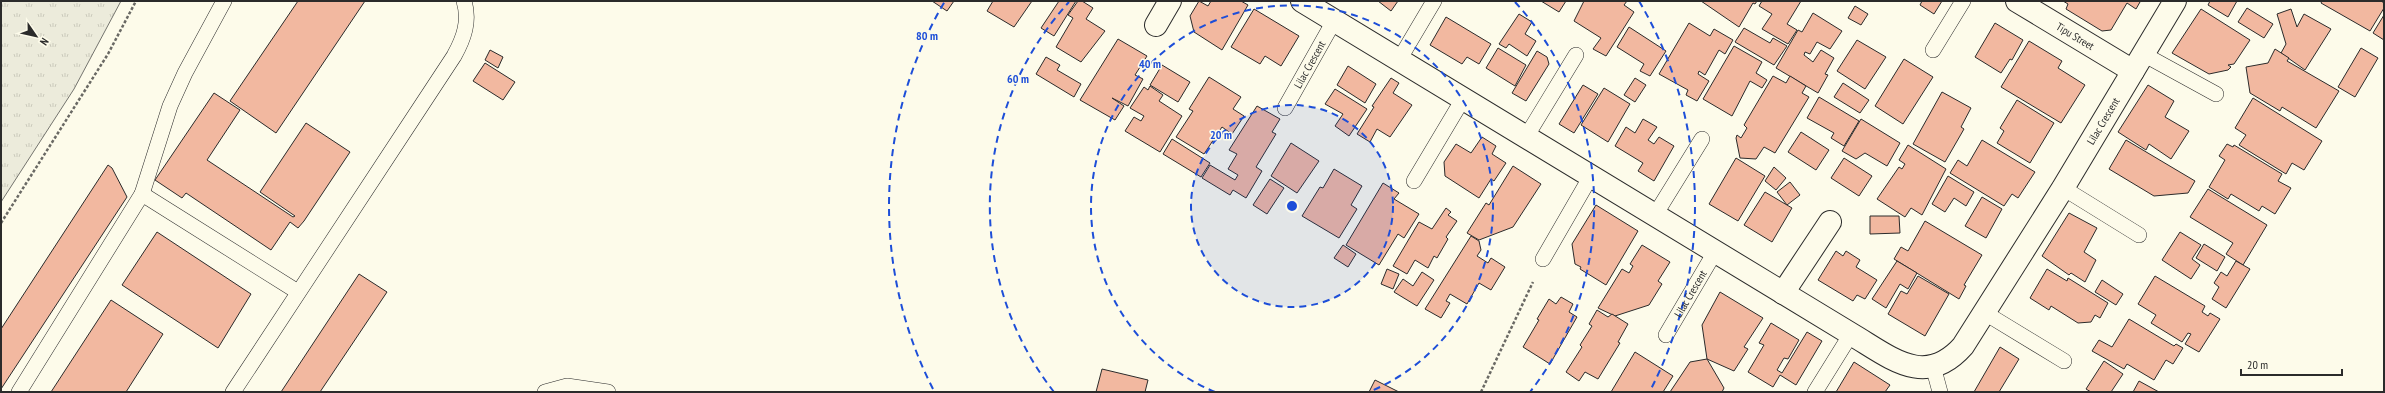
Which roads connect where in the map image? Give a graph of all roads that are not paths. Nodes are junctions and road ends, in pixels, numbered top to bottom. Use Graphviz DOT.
graph roads {
  1 [pos="224,1"];
  2 [pos="464,1"];
  3 [pos="1170,1"];
  4 [pos="1302,1"];
  5 [pos="1434,1"];
  6 [pos="1963,1"];
  7 [pos="2017,1"];
  8 [pos="2175,1"];
  9 [pos="1334,20"];
  10 [pos="1156,25"];
  11 [pos="1933,50"];
  12 [pos="1576,55"];
  13 [pos="1398,60"];
  14 [pos="2138,62"];
  15 [pos="2216,94"];
  16 [pos="1463,99"];
  17 [pos="1286,108"];
  18 [pos="1526,137"];
  19 [pos="1702,139"];
  20 [pos="1591,176"];
  21 [pos="1414,180"];
  22 [pos="2063,188"];
  23 [pos="142,194"];
  24 [pos="1655,215"];
  25 [pos="1830,222"];
  26 [pos="2139,235"];
  27 [pos="1715,252"];
  28 [pos="1543,259"];
  29 [pos="298,292"];
  30 [pos="1783,293"];
  31 [pos="1985,313"];
  32 [pos="1851,334"];
  33 [pos="1666,335"];
  34 [pos="2064,361"];
  35 [pos="1933,366"];
  36 [pos="19,392"];
  37 [pos="233,392"];
  38 [pos="545,392"];
  39 [pos="608,392"];
  40 [pos="1815,392"];
  41 [pos="1940,392"];
  1 -- 23 [label="lane"];
  2 -- 29 [label="lane"];
  3 -- 10 [label="street"];
  4 -- 9 [label="street, Lilac Crescent"];
  5 -- 13 [label="lane"];
  6 -- 11 [label="lane"];
  7 -- 14 [label="street, Tipu Street"];
  8 -- 14 [label="street, Lilac Crescent"];
  9 -- 13 [label="street, Lilac Crescent"];
  9 -- 17 [label="lane, Lilac Crescent"];
  12 -- 18 [label="lane"];
  13 -- 16 [label="street, Lilac Crescent"];
  14 -- 15 [label="lane"];
  14 -- 22 [label="street, Lilac Crescent"];
  16 -- 18 [label="street, Lilac Crescent"];
  16 -- 21 [label="lane"];
  18 -- 20 [label="street, Lilac Crescent"];
  19 -- 24 [label="lane"];
  20 -- 24 [label="street, Lilac Crescent"];
  20 -- 28 [label="lane"];
  22 -- 26 [label="lane"];
  22 -- 31 [label="street, Lilac Crescent"];
  23 -- 29 [label="lane"];
  23 -- 36 [label="lane"];
  24 -- 27 [label="street, Lilac Crescent"];
  25 -- 30 [label="street"];
  27 -- 30 [label="street, Lilac Crescent"];
  27 -- 33 [label="lane, Lilac Crescent"];
  29 -- 37 [label="lane"];
  30 -- 32 [label="street, Lilac Crescent"];
  31 -- 34 [label="lane"];
  31 -- 35 [label="street, Lilac Crescent"];
  32 -- 35 [label="street, Lilac Crescent"];
  32 -- 40 [label="lane"];
  35 -- 41 [label="lane"];
  38 -- 39 [label="lane"];
}
